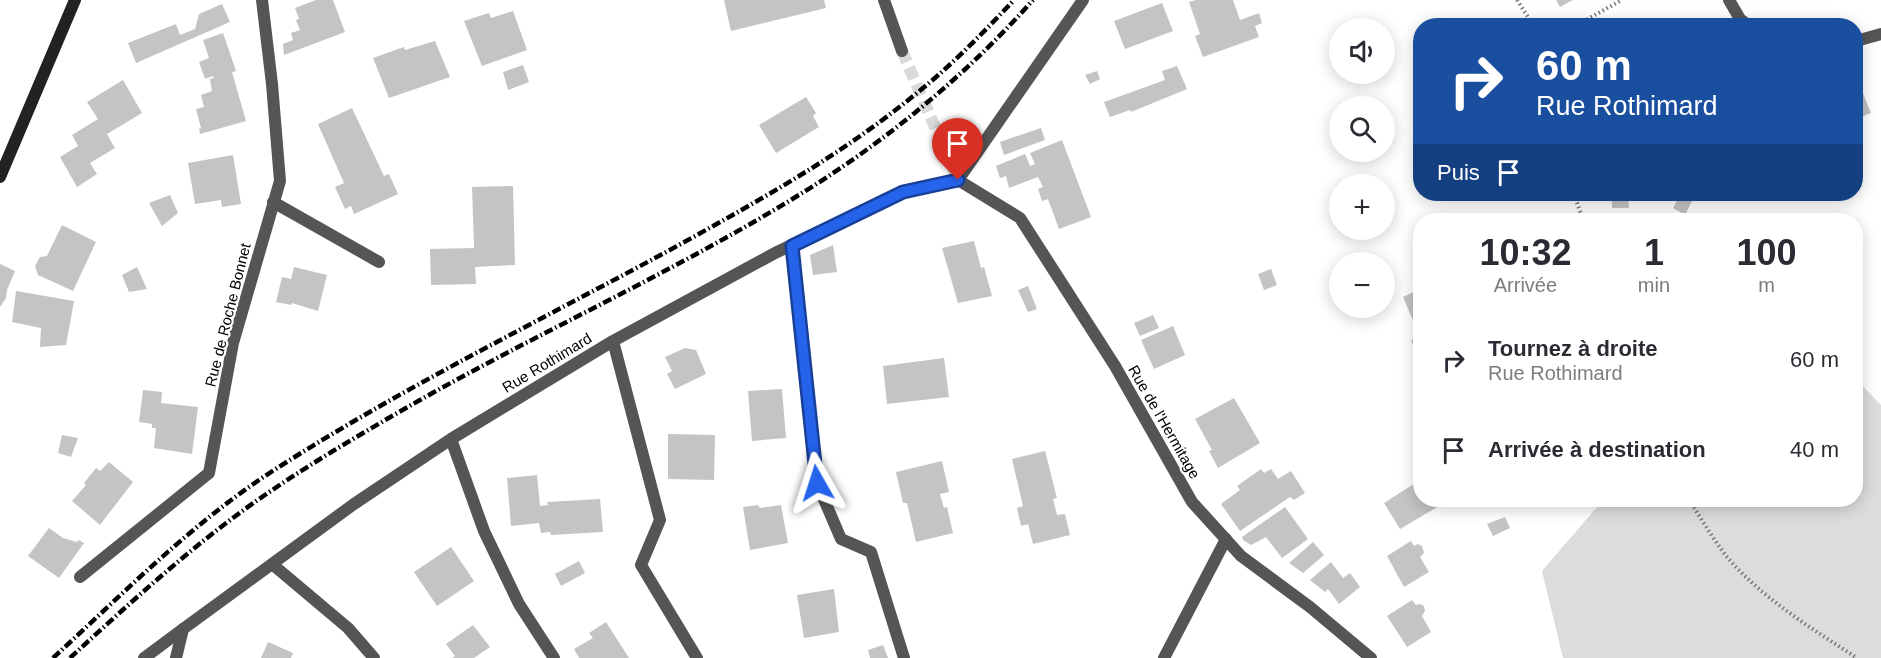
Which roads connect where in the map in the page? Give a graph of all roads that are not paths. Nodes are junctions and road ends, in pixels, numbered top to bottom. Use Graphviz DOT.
graph roads {
  1 [pos="75,0"];
  2 [pos="262,0"];
  3 [pos="884,0"];
  4 [pos="1083,0"];
  5 [pos="1729,0"];
  6 [pos="1739,18"];
  7 [pos="1881,34"];
  8 [pos="1863,39"];
  9 [pos="902,51"];
  10 [pos="0,177"];
  11 [pos="958,180"];
  12 [pos="273,202"];
  13 [pos="792,246"];
  14 [pos="379,262"];
  15 [pos="613,341"];
  16 [pos="451,438"];
  17 [pos="1226,539"];
  18 [pos="272,564"];
  19 [pos="80,577"];
  20 [pos="183,629"];
  21 [pos="144,658"];
  22 [pos="176,658"];
  23 [pos="374,658"];
  24 [pos="554,658"];
  25 [pos="697,658"];
  26 [pos="904,658"];
  27 [pos="1164,658"];
  28 [pos="1371,658"];
  1 -- 10 [label="main road"];
  2 -- 12 [label="street, Rue de Roche Bonnet"];
  3 -- 9 [label="street"];
  4 -- 11 [label="street"];
  5 -- 6 [label="street"];
  7 -- 8 [label="street"];
  11 -- 13 [label="street, Rue Rothimard"];
  11 -- 17 [label="street, Rue de l'Hermitage"];
  12 -- 14 [label="street"];
  12 -- 19 [label="street, Rue de Roche Bonnet"];
  13 -- 15 [label="street, Rue Rothimard"];
  13 -- 26 [label="street"];
  15 -- 16 [label="street, Rue Rothimard"];
  15 -- 25 [label="street"];
  16 -- 18 [label="street, Rue Rothimard"];
  16 -- 24 [label="street"];
  17 -- 27 [label="street"];
  17 -- 28 [label="street, Rue de l'Hermitage"];
  18 -- 20 [label="street, Rue Rothimard"];
  18 -- 23 [label="street"];
  20 -- 21 [label="street, Rue Rothimard"];
  20 -- 22 [label="street"];
}
